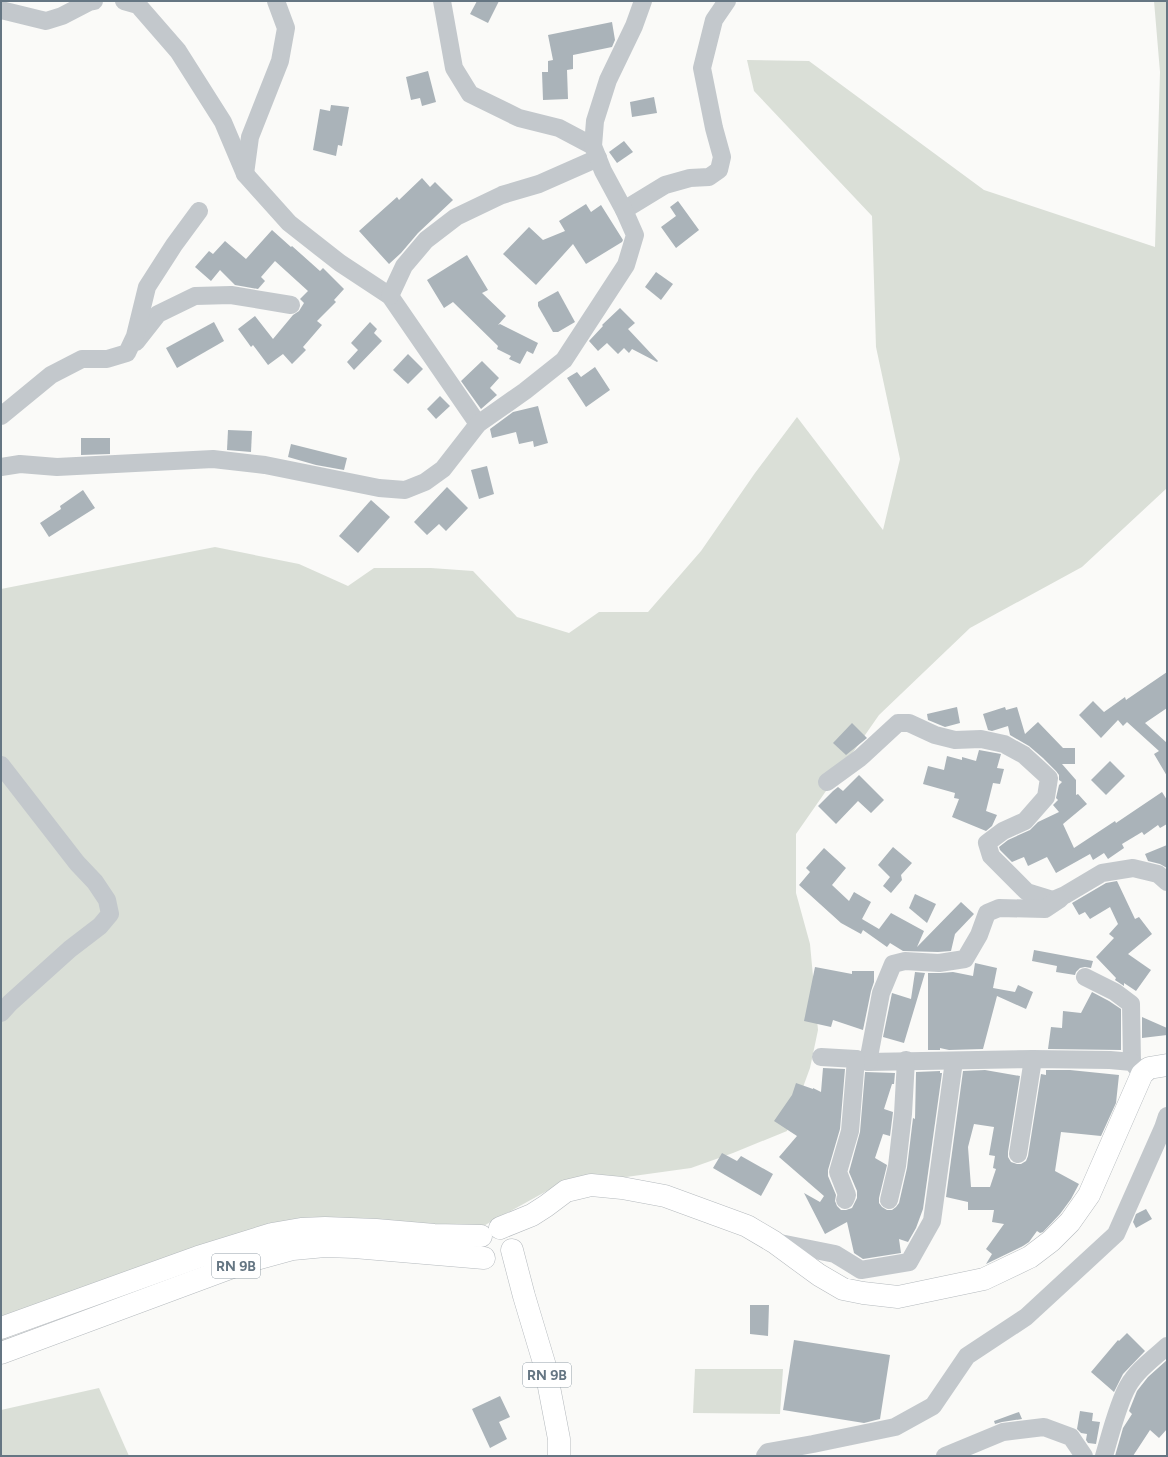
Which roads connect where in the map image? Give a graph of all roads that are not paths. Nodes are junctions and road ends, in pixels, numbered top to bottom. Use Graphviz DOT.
graph roads {
  1 [pos="94,1"];
  2 [pos="276,1"];
  3 [pos="442,1"];
  4 [pos="643,1"];
  5 [pos="727,1"];
  6 [pos="132,2"];
  7 [pos="1,10"];
  8 [pos="596,152"];
  9 [pos="245,174"];
  10 [pos="624,210"];
  11 [pos="199,211"];
  12 [pos="390,296"];
  13 [pos="291,305"];
  14 [pos="127,353"];
  15 [pos="1,416"];
  16 [pos="478,424"];
  17 [pos="1,467"];
  18 [pos="1,765"];
  19 [pos="827,782"];
  20 [pos="1167,882"];
  21 [pos="1065,895"];
  22 [pos="1085,977"];
  23 [pos="1,1013"];
  24 [pos="821,1057"];
  25 [pos="1033,1059"];
  26 [pos="906,1060"];
  27 [pos="862,1061"];
  28 [pos="954,1061"];
  29 [pos="1167,1065"];
  30 [pos="1137,1068"];
  31 [pos="1167,1116"];
  32 [pos="1018,1154"];
  33 [pos="845,1200"];
  34 [pos="889,1200"];
  35 [pos="502,1240"];
  36 [pos="774,1242"];
  37 [pos="489,1260"];
  38 [pos="524,1296"];
  39 [pos="1,1328"];
  40 [pos="1167,1346"];
  41 [pos="1,1353"];
  42 [pos="792,1448"];
  43 [pos="560,1456"];
  44 [pos="765,1456"];
  45 [pos="812,1456"];
  46 [pos="945,1456"];
  47 [pos="1084,1456"];
  48 [pos="1104,1456"];
  1 -- 7 [label="street"];
  2 -- 9 [label="street"];
  3 -- 8 [label="street"];
  4 -- 8 [label="street"];
  5 -- 10 [label="street"];
  6 -- 9 [label="street"];
  8 -- 10 [label="street"];
  8 -- 12 [label="street"];
  9 -- 12 [label="street"];
  10 -- 16 [label="street"];
  11 -- 14 [label="street"];
  12 -- 16 [label="street"];
  13 -- 14 [label="street"];
  14 -- 15 [label="street"];
  16 -- 17 [label="street"];
  18 -- 23 [label="street"];
  19 -- 21 [label="street"];
  20 -- 21 [label="street"];
  21 -- 27 [label="street"];
  22 -- 30 [label="street"];
  24 -- 27 [label="street"];
  25 -- 28 [label="street"];
  25 -- 30 [label="street"];
  25 -- 32 [label="street"];
  26 -- 27 [label="street"];
  26 -- 28 [label="street"];
  26 -- 34 [label="street"];
  27 -- 33 [label="street"];
  28 -- 36 [label="street"];
  29 -- 30 [label="main road"];
  30 -- 36 [label="main road"];
  31 -- 42 [label="street"];
  35 -- 36 [label="main road"];
  35 -- 37 [label="main road"];
  35 -- 37 [label="main road"];
  35 -- 38 [label="main road, RN 9B"];
  35 -- 39 [label="main road, RN 9B"];
  37 -- 38 [label="main road, RN 9B"];
  37 -- 41 [label="main road, RN 9B"];
  38 -- 43 [label="main road, RN 9B"];
  40 -- 48 [label="street"];
  42 -- 44 [label="street"];
  42 -- 45 [label="street"];
  46 -- 47 [label="street"];
}
